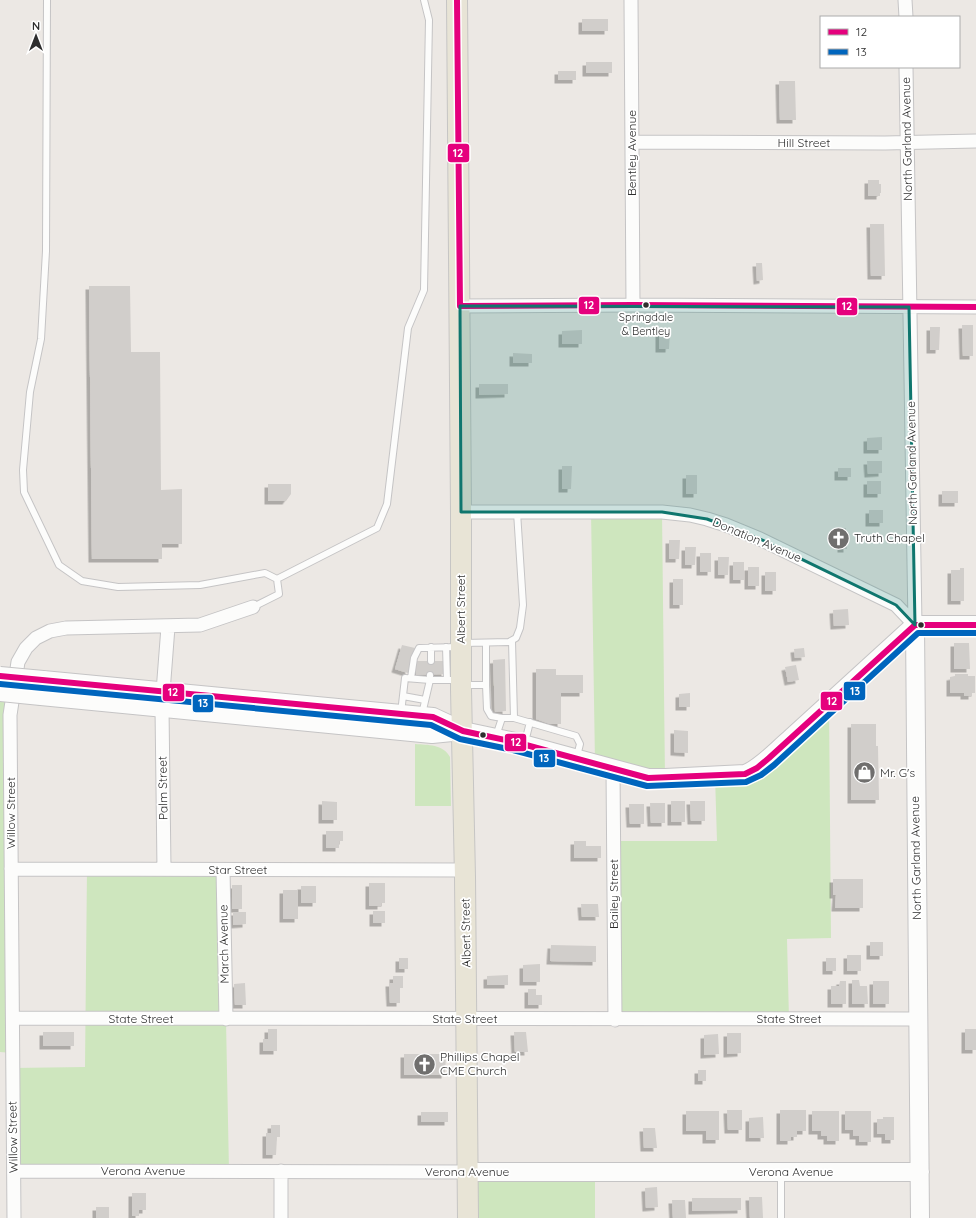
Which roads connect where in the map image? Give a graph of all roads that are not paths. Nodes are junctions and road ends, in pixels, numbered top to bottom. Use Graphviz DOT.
graph roads {
  1 [pos="47,0"];
  2 [pos="424,0"];
  3 [pos="457,0"];
  4 [pos="631,0"];
  5 [pos="905,0"];
  6 [pos="906,16"];
  7 [pos="906,68"];
  8 [pos="976,141"];
  9 [pos="632,142"];
  10 [pos="907,142"];
  11 [pos="633,305"];
  12 [pos="460,306"];
  13 [pos="909,307"];
  14 [pos="976,307"];
  15 [pos="461,512"];
  16 [pos="517,512"];
  17 [pos="277,578"];
  18 [pos="253,607"];
  19 [pos="976,625"];
  20 [pos="915,626"];
  21 [pos="168,627"];
  22 [pos="512,641"];
  23 [pos="486,643"];
  24 [pos="456,646"];
  25 [pos="431,647"];
  26 [pos="431,661"];
  27 [pos="0,676"];
  28 [pos="430,677"];
  29 [pos="412,678"];
  30 [pos="456,681"];
  31 [pos="486,685"];
  32 [pos="42,688"];
  33 [pos="0,692"];
  34 [pos="403,696"];
  35 [pos="163,700"];
  36 [pos="424,708"];
  37 [pos="401,714"];
  38 [pos="502,718"];
  39 [pos="514,718"];
  40 [pos="530,722"];
  41 [pos="463,731"];
  42 [pos="496,738"];
  43 [pos="524,745"];
  44 [pos="577,759"];
  45 [pos="613,769"];
  46 [pos="11,869"];
  47 [pos="164,869"];
  48 [pos="223,870"];
  49 [pos="465,870"];
  50 [pos="13,1018"];
  51 [pos="226,1019"];
  52 [pos="467,1019"];
  53 [pos="918,1019"];
  54 [pos="615,1020"];
  55 [pos="14,1171"];
  56 [pos="281,1171"];
  57 [pos="468,1172"];
  58 [pos="781,1172"];
  59 [pos="920,1172"];
  60 [pos="14,1218"];
  61 [pos="281,1218"];
  62 [pos="468,1218"];
  63 [pos="781,1218"];
  64 [pos="920,1218"];
  1 -- 17 [label="lane"];
  2 -- 17 [label="lane"];
  3 -- 12 [label="main road, Albert Street"];
  4 -- 9 [label="street, Bentley Avenue"];
  5 -- 6 [label="street"];
  7 -- 10 [label="street, North Garland Avenue"];
  8 -- 10 [label="street, Hill Street"];
  9 -- 10 [label="street, Hill Street"];
  9 -- 11 [label="street, Bentley Avenue"];
  10 -- 13 [label="street, North Garland Avenue"];
  11 -- 12 [label="street"];
  11 -- 13 [label="street"];
  12 -- 15 [label="main road, Albert Street"];
  13 -- 14 [label="street"];
  13 -- 20 [label="street, North Garland Avenue"];
  15 -- 16 [label="street, Donation Avenue"];
  15 -- 24 [label="main road, Albert Street"];
  16 -- 20 [label="street, Donation Avenue"];
  16 -- 22 [label="lane"];
  17 -- 18 [label="lane"];
  18 -- 21 [label="street, Willow Street"];
  19 -- 20 [label="street"];
  20 -- 45 [label="street"];
  20 -- 53 [label="street, North Garland Avenue"];
  21 -- 35 [label="street, Palm Street"];
  21 -- 46 [label="street, Willow Street"];
  22 -- 23 [label="lane"];
  22 -- 39 [label="lane"];
  23 -- 24 [label="lane"];
  23 -- 31 [label="lane"];
  24 -- 25 [label="lane"];
  24 -- 30 [label="main road, Albert Street"];
  25 -- 26 [label="lane"];
  25 -- 29 [label="lane"];
  27 -- 32 [label="street, bridge"];
  28 -- 29 [label="lane"];
  28 -- 30 [label="lane"];
  28 -- 36 [label="lane"];
  29 -- 34 [label="lane"];
  30 -- 31 [label="lane"];
  30 -- 41 [label="main road, Albert Street"];
  31 -- 38 [label="lane"];
  32 -- 33 [label="street, bridge"];
  32 -- 35 [label="street"];
  34 -- 36 [label="lane"];
  34 -- 37 [label="lane"];
  35 -- 37 [label="street"];
  35 -- 41 [label="street"];
  35 -- 47 [label="street, Palm Street"];
  36 -- 37 [label="street"];
  36 -- 41 [label="street"];
  38 -- 39 [label="lane"];
  38 -- 42 [label="lane"];
  39 -- 40 [label="lane"];
  40 -- 43 [label="lane"];
  40 -- 44 [label="lane"];
  41 -- 42 [label="street"];
  41 -- 49 [label="main road, Albert Street"];
  42 -- 43 [label="street"];
  43 -- 44 [label="street"];
  44 -- 45 [label="street"];
  45 -- 54 [label="street, Bailey Street"];
  46 -- 47 [label="street, Star Street"];
  46 -- 50 [label="street, Willow Street"];
  47 -- 48 [label="street, Star Street"];
  48 -- 49 [label="street, Star Street"];
  48 -- 51 [label="street, March Avenue"];
  49 -- 52 [label="main road, Albert Street"];
  50 -- 51 [label="street, State Street"];
  50 -- 55 [label="street, Willow Street"];
  51 -- 52 [label="street, State Street"];
  52 -- 54 [label="street, State Street"];
  52 -- 57 [label="main road, Albert Street"];
  53 -- 54 [label="street, State Street"];
  53 -- 59 [label="street, North Garland Avenue"];
  55 -- 56 [label="street, Verona Avenue"];
  55 -- 60 [label="street, Willow Street"];
  56 -- 57 [label="street, Verona Avenue"];
  56 -- 61 [label="street"];
  57 -- 58 [label="street, Verona Avenue"];
  57 -- 62 [label="main road, Albert Street"];
  58 -- 59 [label="street, Verona Avenue"];
  58 -- 63 [label="lane"];
  59 -- 64 [label="street, North Garland Avenue"];
}
